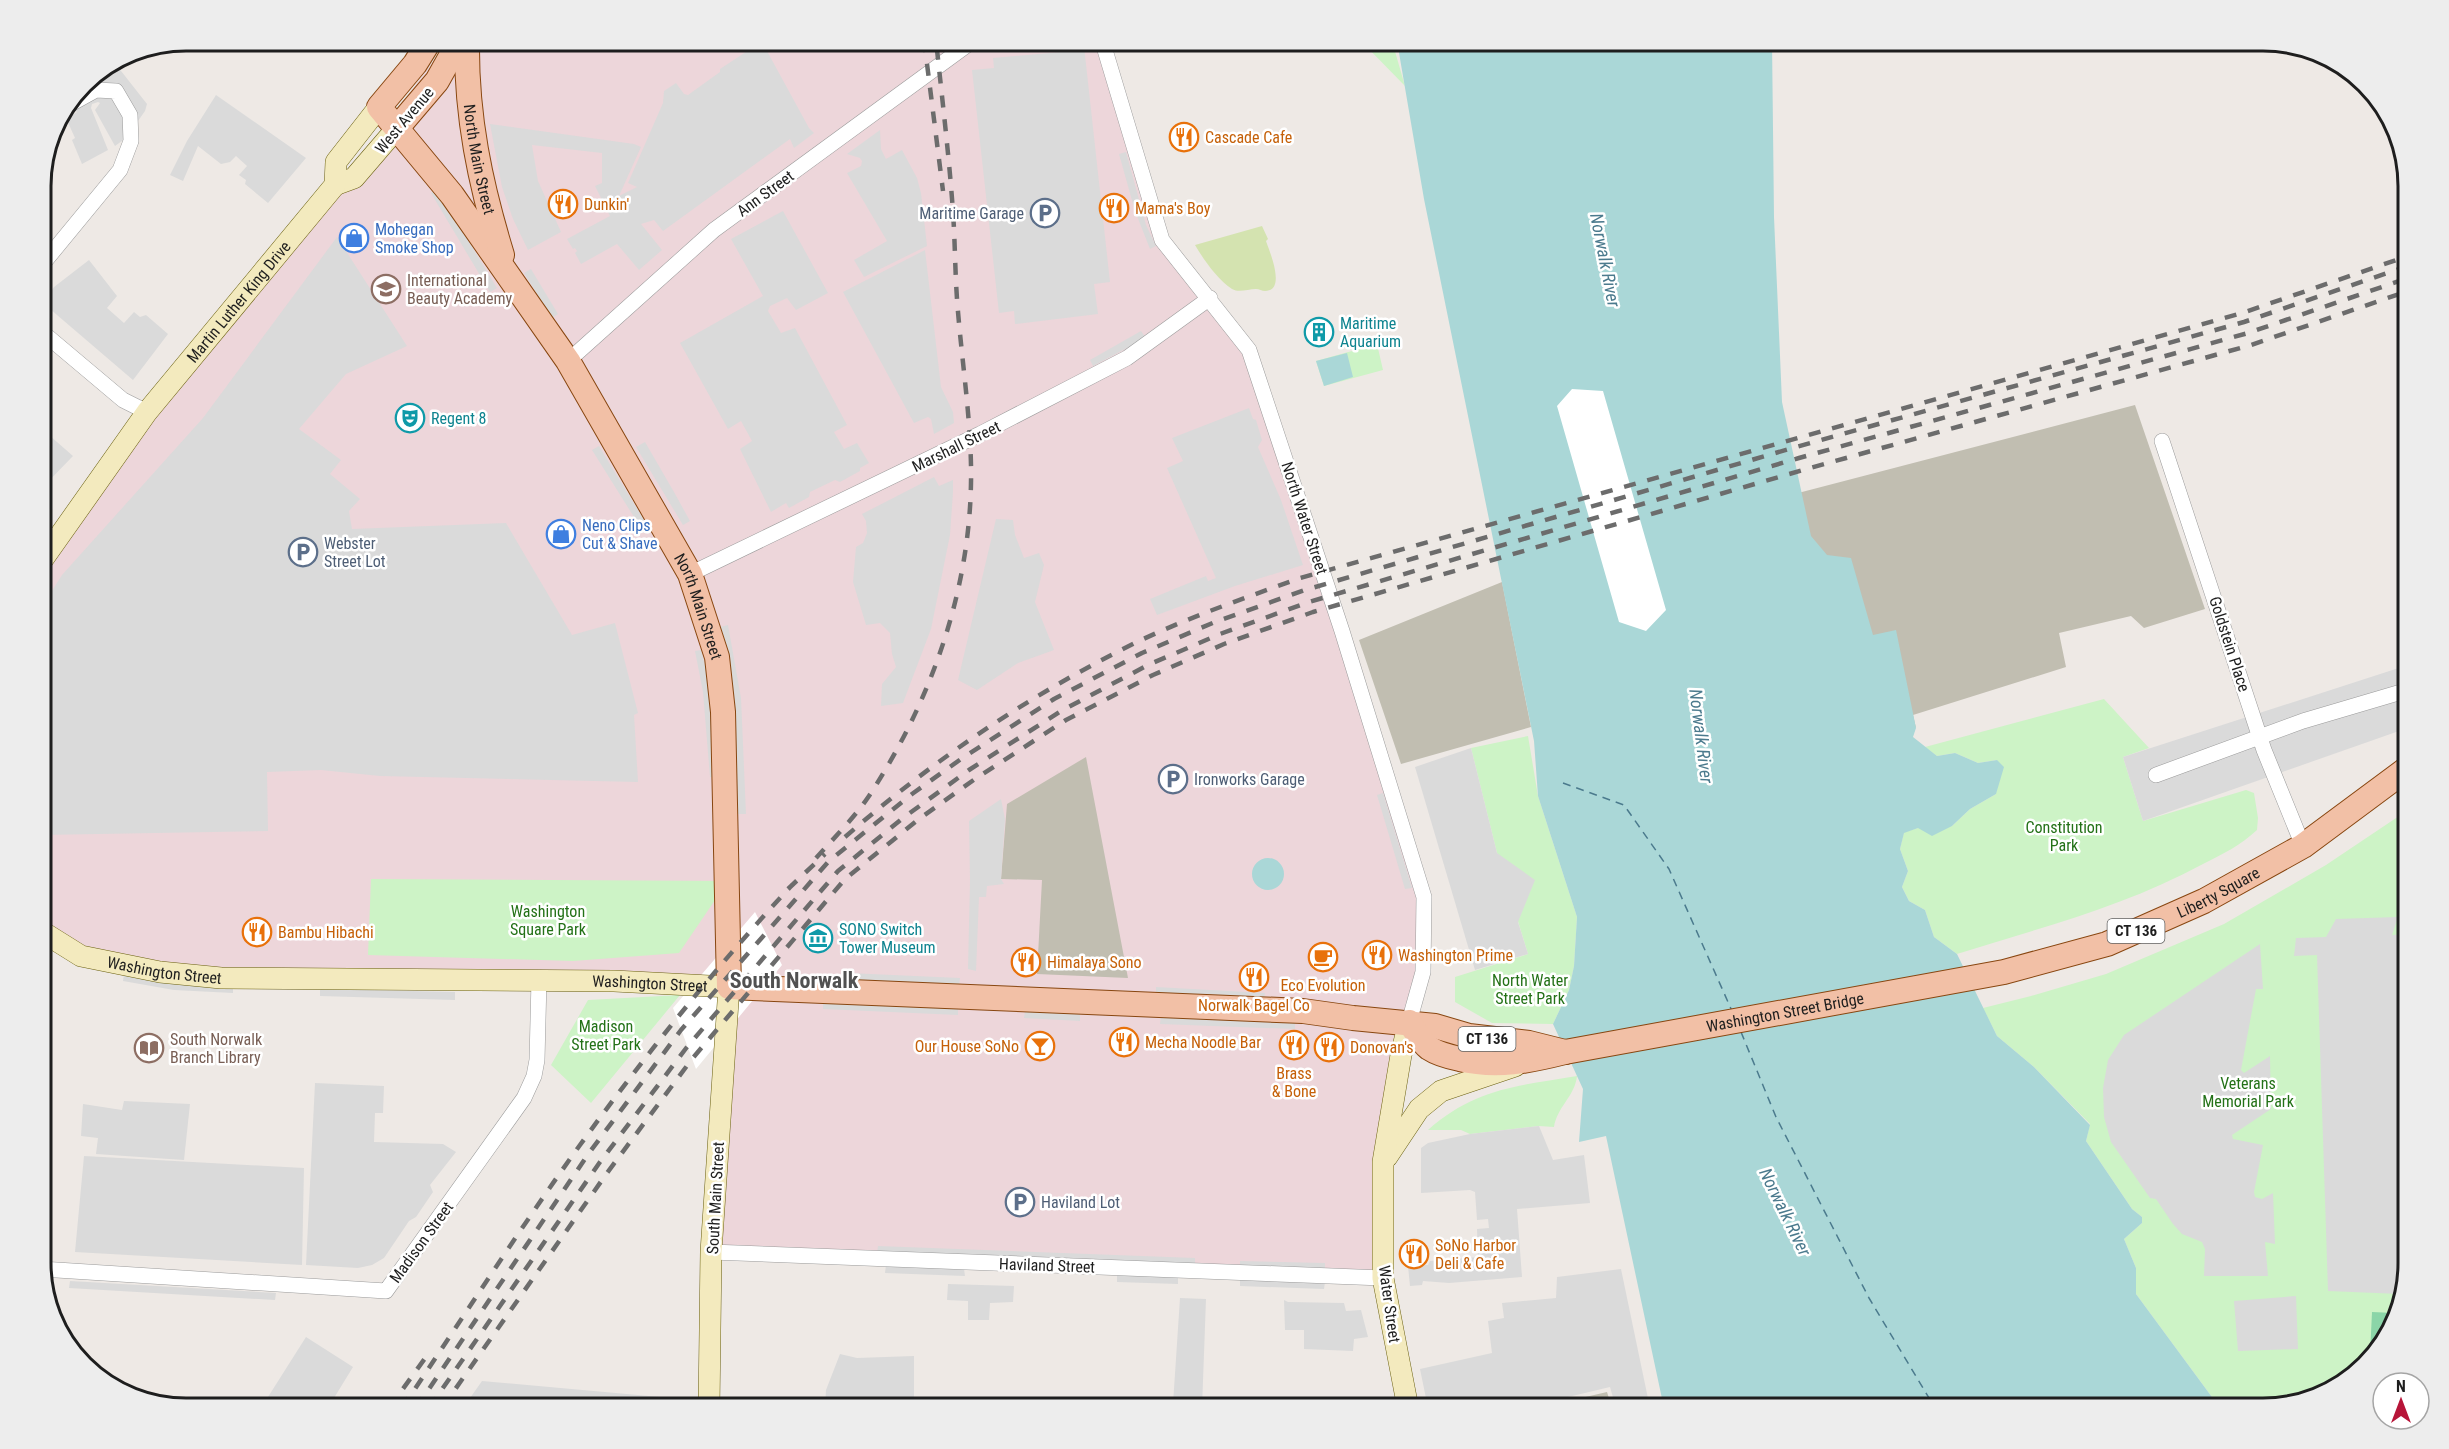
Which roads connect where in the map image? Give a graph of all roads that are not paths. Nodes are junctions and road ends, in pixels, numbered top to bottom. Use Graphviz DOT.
graph roads {
  1 [pos="423,51"];
  2 [pos="454,51"];
  3 [pos="467,51"];
  4 [pos="959,51"];
  5 [pos="1105,51"];
  6 [pos="85,96"];
  7 [pos="379,107"];
  8 [pos="397,129"];
  9 [pos="335,185"];
  10 [pos="51,254"];
  11 [pos="508,274"];
  12 [pos="1210,298"];
  13 [pos="51,339"];
  14 [pos="568,361"];
  15 [pos="147,412"];
  16 [pos="2162,441"];
  17 [pos="51,548"];
  18 [pos="690,574"];
  19 [pos="2398,693"];
  20 [pos="2260,738"];
  21 [pos="2156,775"];
  22 [pos="2398,775"];
  23 [pos="2303,846"];
  24 [pos="51,938"];
  25 [pos="2004,972"];
  26 [pos="539,980"];
  27 [pos="729,987"];
  28 [pos="1409,1022"];
  29 [pos="1565,1052"];
  30 [pos="1531,1061"];
  31 [pos="1383,1162"];
  32 [pos="711,1252"];
  33 [pos="51,1270"];
  34 [pos="1383,1278"];
  35 [pos="709,1398"];
  36 [pos="1406,1398"];
  1 -- 7 [label="main road, Martin Luther King Drive"];
  2 -- 8 [label="main road, West Avenue"];
  3 -- 11 [label="main road, North Main Street"];
  4 -- 14 [label="street, Ann Street"];
  5 -- 12 [label="street, North Water Street"];
  6 -- 10 [label="street"];
  7 -- 8 [label="main road, North Main Street"];
  7 -- 9 [label="main road, Martin Luther King Drive"];
  8 -- 9 [label="main road, West Avenue"];
  8 -- 11 [label="main road, North Main Street"];
  9 -- 15 [label="main road, Martin Luther King Drive"];
  11 -- 14 [label="main road, North Main Street"];
  12 -- 18 [label="street, Marshall Street"];
  12 -- 28 [label="street, North Water Street"];
  13 -- 15 [label="street"];
  14 -- 18 [label="main road, North Main Street"];
  15 -- 17 [label="main road, Martin Luther King Drive"];
  16 -- 20 [label="street, Goldstein Place"];
  18 -- 27 [label="main road, North Main Street"];
  19 -- 20 [label="street"];
  20 -- 21 [label="street"];
  20 -- 23 [label="street, Goldstein Place"];
  22 -- 23 [label="main road, Liberty Square / CT 136"];
  23 -- 25 [label="main road, Liberty Square / CT 136"];
  24 -- 26 [label="main road, Washington Street"];
  25 -- 29 [label="main road, Washington Street Bridge / CT 136"];
  26 -- 27 [label="main road, Washington Street"];
  26 -- 33 [label="street, Madison Street"];
  27 -- 28 [label="main road, Washington Street"];
  27 -- 32 [label="main road, South Main Street"];
  28 -- 29 [label="main road, Washington Street / CT 136"];
  28 -- 30 [label="main road"];
  28 -- 31 [label="main road, Water Street"];
  29 -- 30 [label="main road, CT 136"];
  30 -- 31 [label="main road, CT 136"];
  31 -- 34 [label="main road, Water Street"];
  32 -- 34 [label="street, Haviland Street"];
  32 -- 35 [label="main road, South Main Street"];
  34 -- 36 [label="main road, Water Street"];
}
